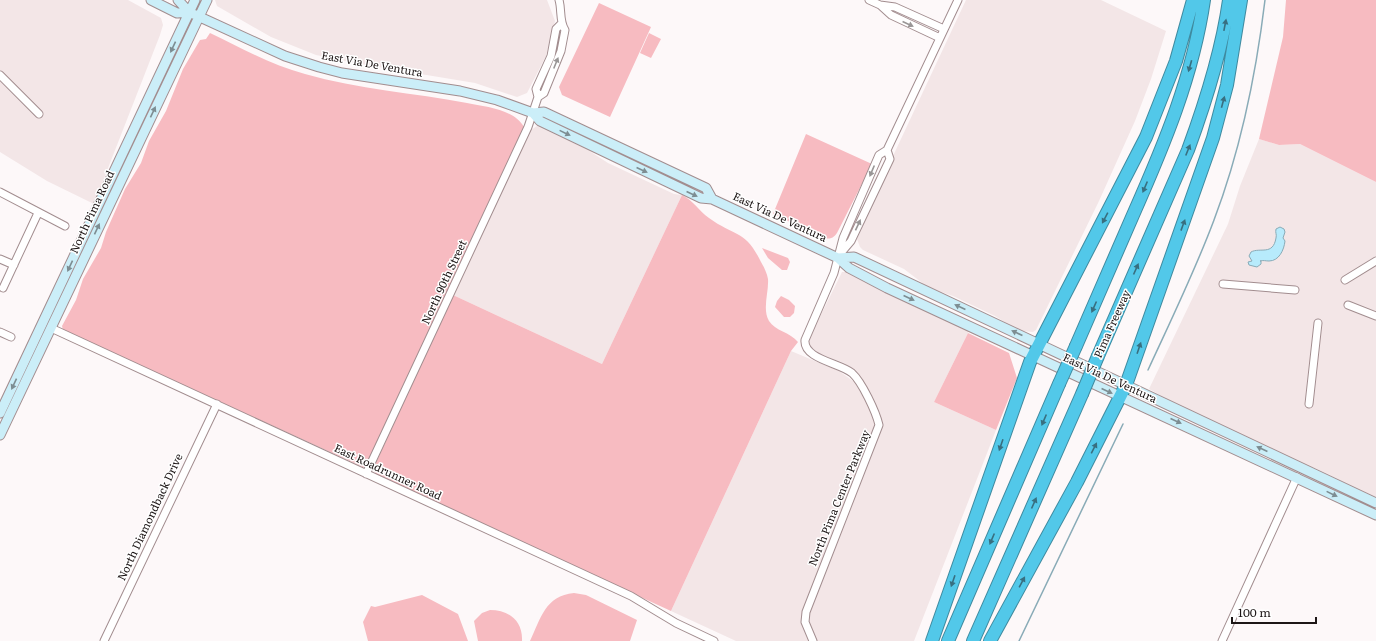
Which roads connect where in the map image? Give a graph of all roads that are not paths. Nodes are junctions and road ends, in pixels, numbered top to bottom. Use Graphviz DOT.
graph roads {
  1 [pos="151,0"];
  2 [pos="178,0"];
  3 [pos="195,0"];
  4 [pos="207,0"];
  5 [pos="559,0"];
  6 [pos="869,0"];
  7 [pos="958,0"];
  8 [pos="1193,0"];
  9 [pos="1204,0"];
  10 [pos="1229,0"];
  11 [pos="1241,0"];
  12 [pos="189,12"];
  13 [pos="199,16"];
  14 [pos="942,34"];
  15 [pos="0,75"];
  16 [pos="533,113"];
  17 [pos="39,114"];
  18 [pos="887,150"];
  19 [pos="0,192"];
  20 [pos="38,213"];
  21 [pos="65,226"];
  22 [pos="838,258"];
  23 [pos="0,259"];
  24 [pos="1376,261"];
  25 [pos="14,265"];
  26 [pos="1345,280"];
  27 [pos="1223,284"];
  28 [pos="3,288"];
  29 [pos="1294,290"];
  30 [pos="1348,305"];
  31 [pos="1376,316"];
  32 [pos="1318,323"];
  33 [pos="51,328"];
  34 [pos="0,332"];
  35 [pos="11,337"];
  36 [pos="1039,343"];
  37 [pos="1033,355"];
  38 [pos="1126,384"];
  39 [pos="1120,397"];
  40 [pos="217,404"];
  41 [pos="1309,404"];
  42 [pos="0,413"];
  43 [pos="0,435"];
  44 [pos="366,474"];
  45 [pos="1297,477"];
  46 [pos="1376,503"];
  47 [pos="1376,515"];
  48 [pos="104,641"];
  49 [pos="714,641"];
  50 [pos="813,641"];
  51 [pos="932,641"];
  52 [pos="948,641"];
  53 [pos="973,641"];
  54 [pos="990,641"];
  55 [pos="1222,641"];
  1 -- 12 [label="main road, East Via De Ventura"];
  2 -- 12 [label="main road, East Via De Ventura"];
  3 -- 12 [label="main road, North Pima Road"];
  4 -- 13 [label="main road, North Pima Road"];
  5 -- 16 [label="street, North 90th Street"];
  6 -- 14 [label="street"];
  7 -- 14 [label="street, North Pima Center Parkway"];
  8 -- 36 [label="highway, one-way"];
  9 -- 52 [label="highway, one-way, bridge"];
  53 -- 10 [label="highway, Pima Freeway, one-way, bridge"];
  38 -- 11 [label="highway, one-way"];
  12 -- 13 [label="main road, East Via De Ventura"];
  12 -- 42 [label="main road, North Pima Road, one-way"];
  13 -- 16 [label="main road, East Via De Ventura"];
  33 -- 13 [label="main road, North Pima Road, one-way"];
  14 -- 18 [label="street, North Pima Center Parkway"];
  15 -- 17 [label="street"];
  16 -- 22 [label="main road, East Via De Ventura"];
  16 -- 44 [label="street, North 90th Street"];
  18 -- 22 [label="street, North Pima Center Parkway, one-way"];
  22 -- 18 [label="street, North Pima Center Parkway, one-way"];
  19 -- 20 [label="street"];
  20 -- 21 [label="street"];
  20 -- 25 [label="street"];
  36 -- 22 [label="main road, East Via De Ventura, one-way"];
  22 -- 37 [label="main road, East Via De Ventura, one-way"];
  22 -- 50 [label="street, North Pima Center Parkway"];
  23 -- 25 [label="street"];
  24 -- 26 [label="street"];
  25 -- 28 [label="street"];
  27 -- 29 [label="street"];
  30 -- 31 [label="street"];
  32 -- 41 [label="street"];
  33 -- 40 [label="street, East Roadrunner Road"];
  33 -- 43 [label="main road, North Pima Road"];
  34 -- 35 [label="street"];
  36 -- 37 [label="highway"];
  36 -- 38 [label="main road, East Via De Ventura"];
  37 -- 39 [label="main road, East Via De Ventura, one-way"];
  37 -- 51 [label="highway, one-way"];
  38 -- 39 [label="highway"];
  46 -- 38 [label="main road, East Via De Ventura, one-way"];
  39 -- 45 [label="main road, East Via De Ventura, one-way"];
  54 -- 39 [label="highway, one-way"];
  40 -- 44 [label="street, East Roadrunner Road"];
  40 -- 48 [label="street, North Diamondback Drive"];
  44 -- 49 [label="street, East Roadrunner Road"];
  45 -- 47 [label="main road, East Via De Ventura, one-way"];
  45 -- 55 [label="street"];
}
